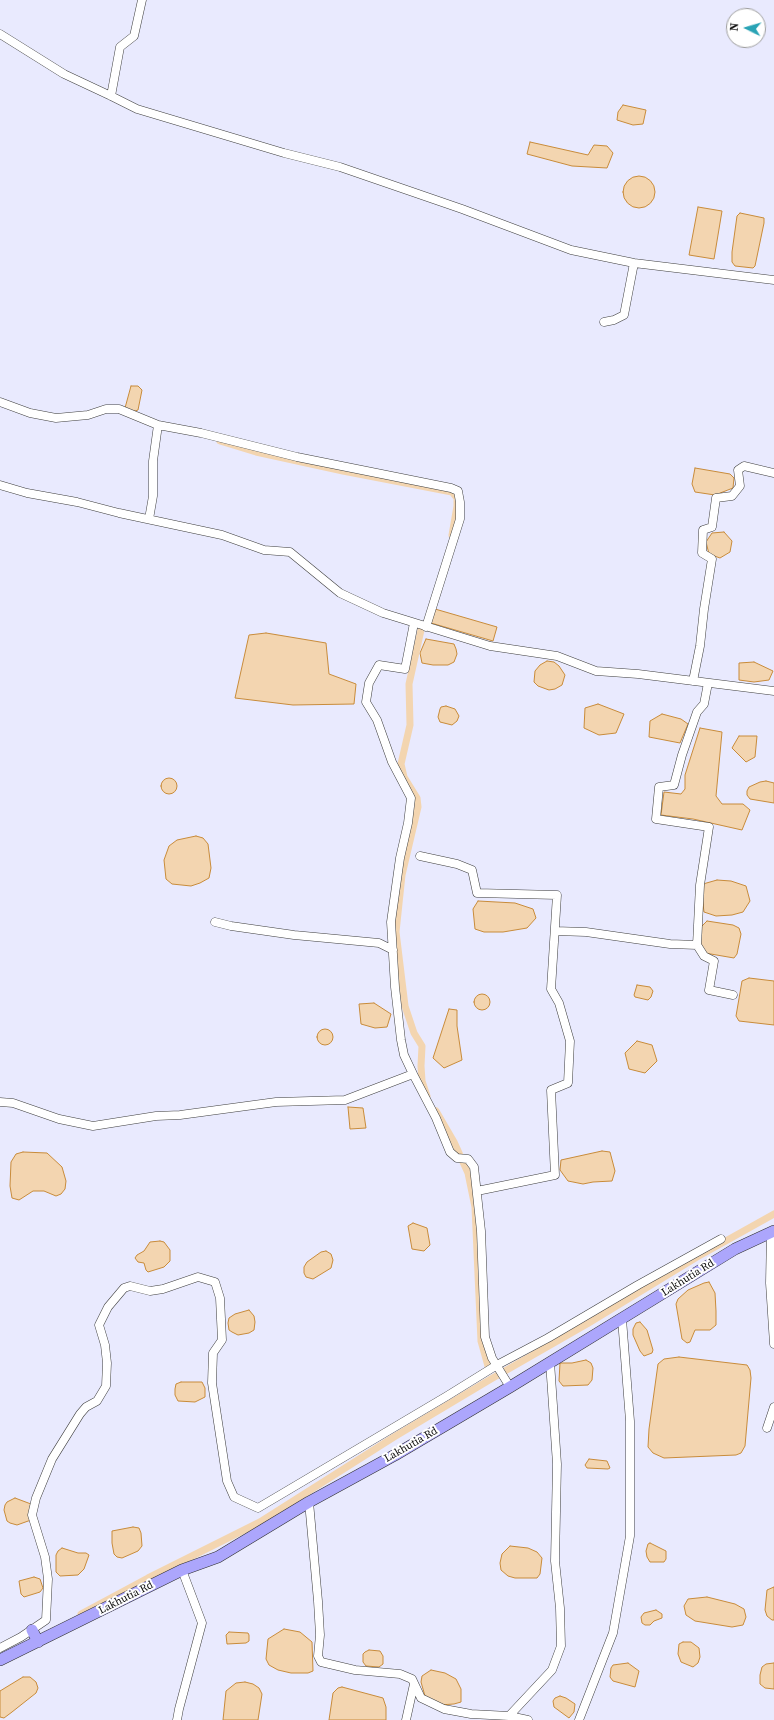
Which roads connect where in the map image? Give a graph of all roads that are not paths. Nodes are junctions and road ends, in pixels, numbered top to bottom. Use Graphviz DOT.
graph roads {
  1 [pos="142,0"];
  2 [pos="0,34"];
  3 [pos="111,96"];
  4 [pos="634,263"];
  5 [pos="774,280"];
  6 [pos="604,322"];
  7 [pos="0,402"];
  8 [pos="158,425"];
  9 [pos="774,473"];
  10 [pos="0,485"];
  11 [pos="149,519"];
  12 [pos="414,623"];
  13 [pos="426,627"];
  14 [pos="693,681"];
  15 [pos="708,683"];
  16 [pos="774,691"];
  17 [pos="420,856"];
  18 [pos="215,922"];
  19 [pos="554,931"];
  20 [pos="697,945"];
  21 [pos="393,950"];
  22 [pos="733,995"];
  23 [pos="413,1074"];
  24 [pos="0,1102"];
  25 [pos="477,1191"];
  26 [pos="772,1232"];
  27 [pos="721,1239"];
  28 [pos="622,1319"];
  29 [pos="774,1344"];
  30 [pos="550,1362"];
  31 [pos="497,1364"];
  32 [pos="510,1387"];
  33 [pos="774,1407"];
  34 [pos="767,1428"];
  35 [pos="309,1502"];
  36 [pos="182,1570"];
  37 [pos="32,1630"];
  38 [pos="38,1642"];
  39 [pos="0,1648"];
  40 [pos="0,1660"];
  41 [pos="414,1684"];
  42 [pos="509,1716"];
  43 [pos="177,1720"];
  44 [pos="406,1720"];
  45 [pos="528,1720"];
  46 [pos="579,1720"];
  1 -- 3 [label="street"];
  2 -- 3 [label="street"];
  3 -- 4 [label="street"];
  4 -- 5 [label="street"];
  4 -- 6 [label="street"];
  7 -- 8 [label="street"];
  8 -- 11 [label="street"];
  8 -- 13 [label="street"];
  9 -- 14 [label="street"];
  10 -- 11 [label="street"];
  11 -- 12 [label="street"];
  12 -- 13 [label="street"];
  12 -- 21 [label="street"];
  13 -- 14 [label="street"];
  14 -- 15 [label="street"];
  15 -- 16 [label="street"];
  15 -- 20 [label="street"];
  17 -- 19 [label="street"];
  18 -- 21 [label="street"];
  19 -- 20 [label="street"];
  19 -- 25 [label="street"];
  20 -- 22 [label="street"];
  21 -- 23 [label="street"];
  23 -- 24 [label="street"];
  23 -- 25 [label="street"];
  25 -- 31 [label="street"];
  26 -- 28 [label="street, Lakhutia Rd"];
  26 -- 29 [label="street"];
  27 -- 31 [label="street"];
  28 -- 30 [label="street, Lakhutia Rd"];
  28 -- 46 [label="street"];
  30 -- 32 [label="street, Lakhutia Rd"];
  30 -- 42 [label="street"];
  31 -- 32 [label="street"];
  31 -- 37 [label="street"];
  32 -- 35 [label="street, Lakhutia Rd"];
  33 -- 34 [label="street"];
  35 -- 36 [label="street, Lakhutia Rd"];
  35 -- 41 [label="street"];
  36 -- 38 [label="street, Lakhutia Rd"];
  36 -- 43 [label="street"];
  37 -- 38 [label="street"];
  37 -- 39 [label="street"];
  38 -- 40 [label="street, Lakhutia Rd"];
  41 -- 42 [label="street"];
  41 -- 44 [label="street"];
  42 -- 45 [label="street"];
}
